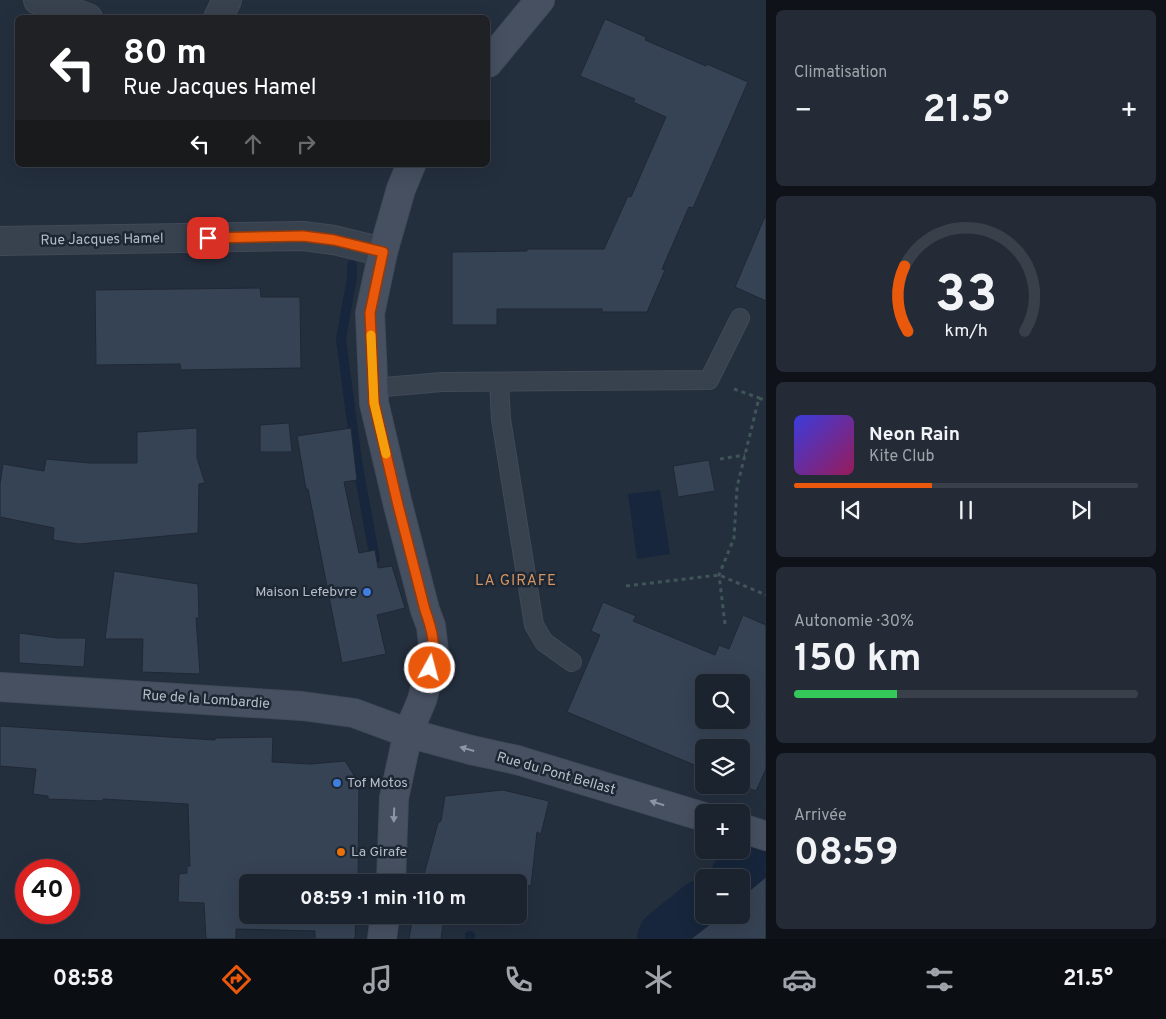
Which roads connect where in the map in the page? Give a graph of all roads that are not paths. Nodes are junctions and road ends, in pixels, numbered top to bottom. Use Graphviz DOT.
graph roads {
  1 [pos="38,0"];
  2 [pos="227,0"];
  3 [pos="540,0"];
  4 [pos="80,15"];
  5 [pos="220,15"];
  6 [pos="490,60"];
  7 [pos="410,167"];
  8 [pos="0,241"];
  9 [pos="383,252"];
  10 [pos="740,318"];
  11 [pos="498,382"];
  12 [pos="373,388"];
  13 [pos="572,662"];
  14 [pos="0,687"];
  15 [pos="408,733"];
  16 [pos="695,814"];
  17 [pos="750,831"];
  18 [pos="766,836"];
  19 [pos="390,874"];
  20 [pos="384,924"];
  21 [pos="382,939"];
  1 -- 4 [label="street"];
  2 -- 5 [label="street"];
  3 -- 6 [label="main road"];
  7 -- 9 [label="main road"];
  8 -- 9 [label="street, Rue Jacques Hamel"];
  9 -- 12 [label="main road"];
  10 -- 11 [label="lane"];
  11 -- 12 [label="lane"];
  11 -- 13 [label="lane"];
  12 -- 15 [label="main road"];
  14 -- 15 [label="main road, Rue de la Lombardie"];
  16 -- 15 [label="main road, Rue du Pont Bellast, one-way"];
  15 -- 19 [label="main road, one-way"];
  17 -- 18 [label="main road"];
  20 -- 21 [label="main road"];
}
